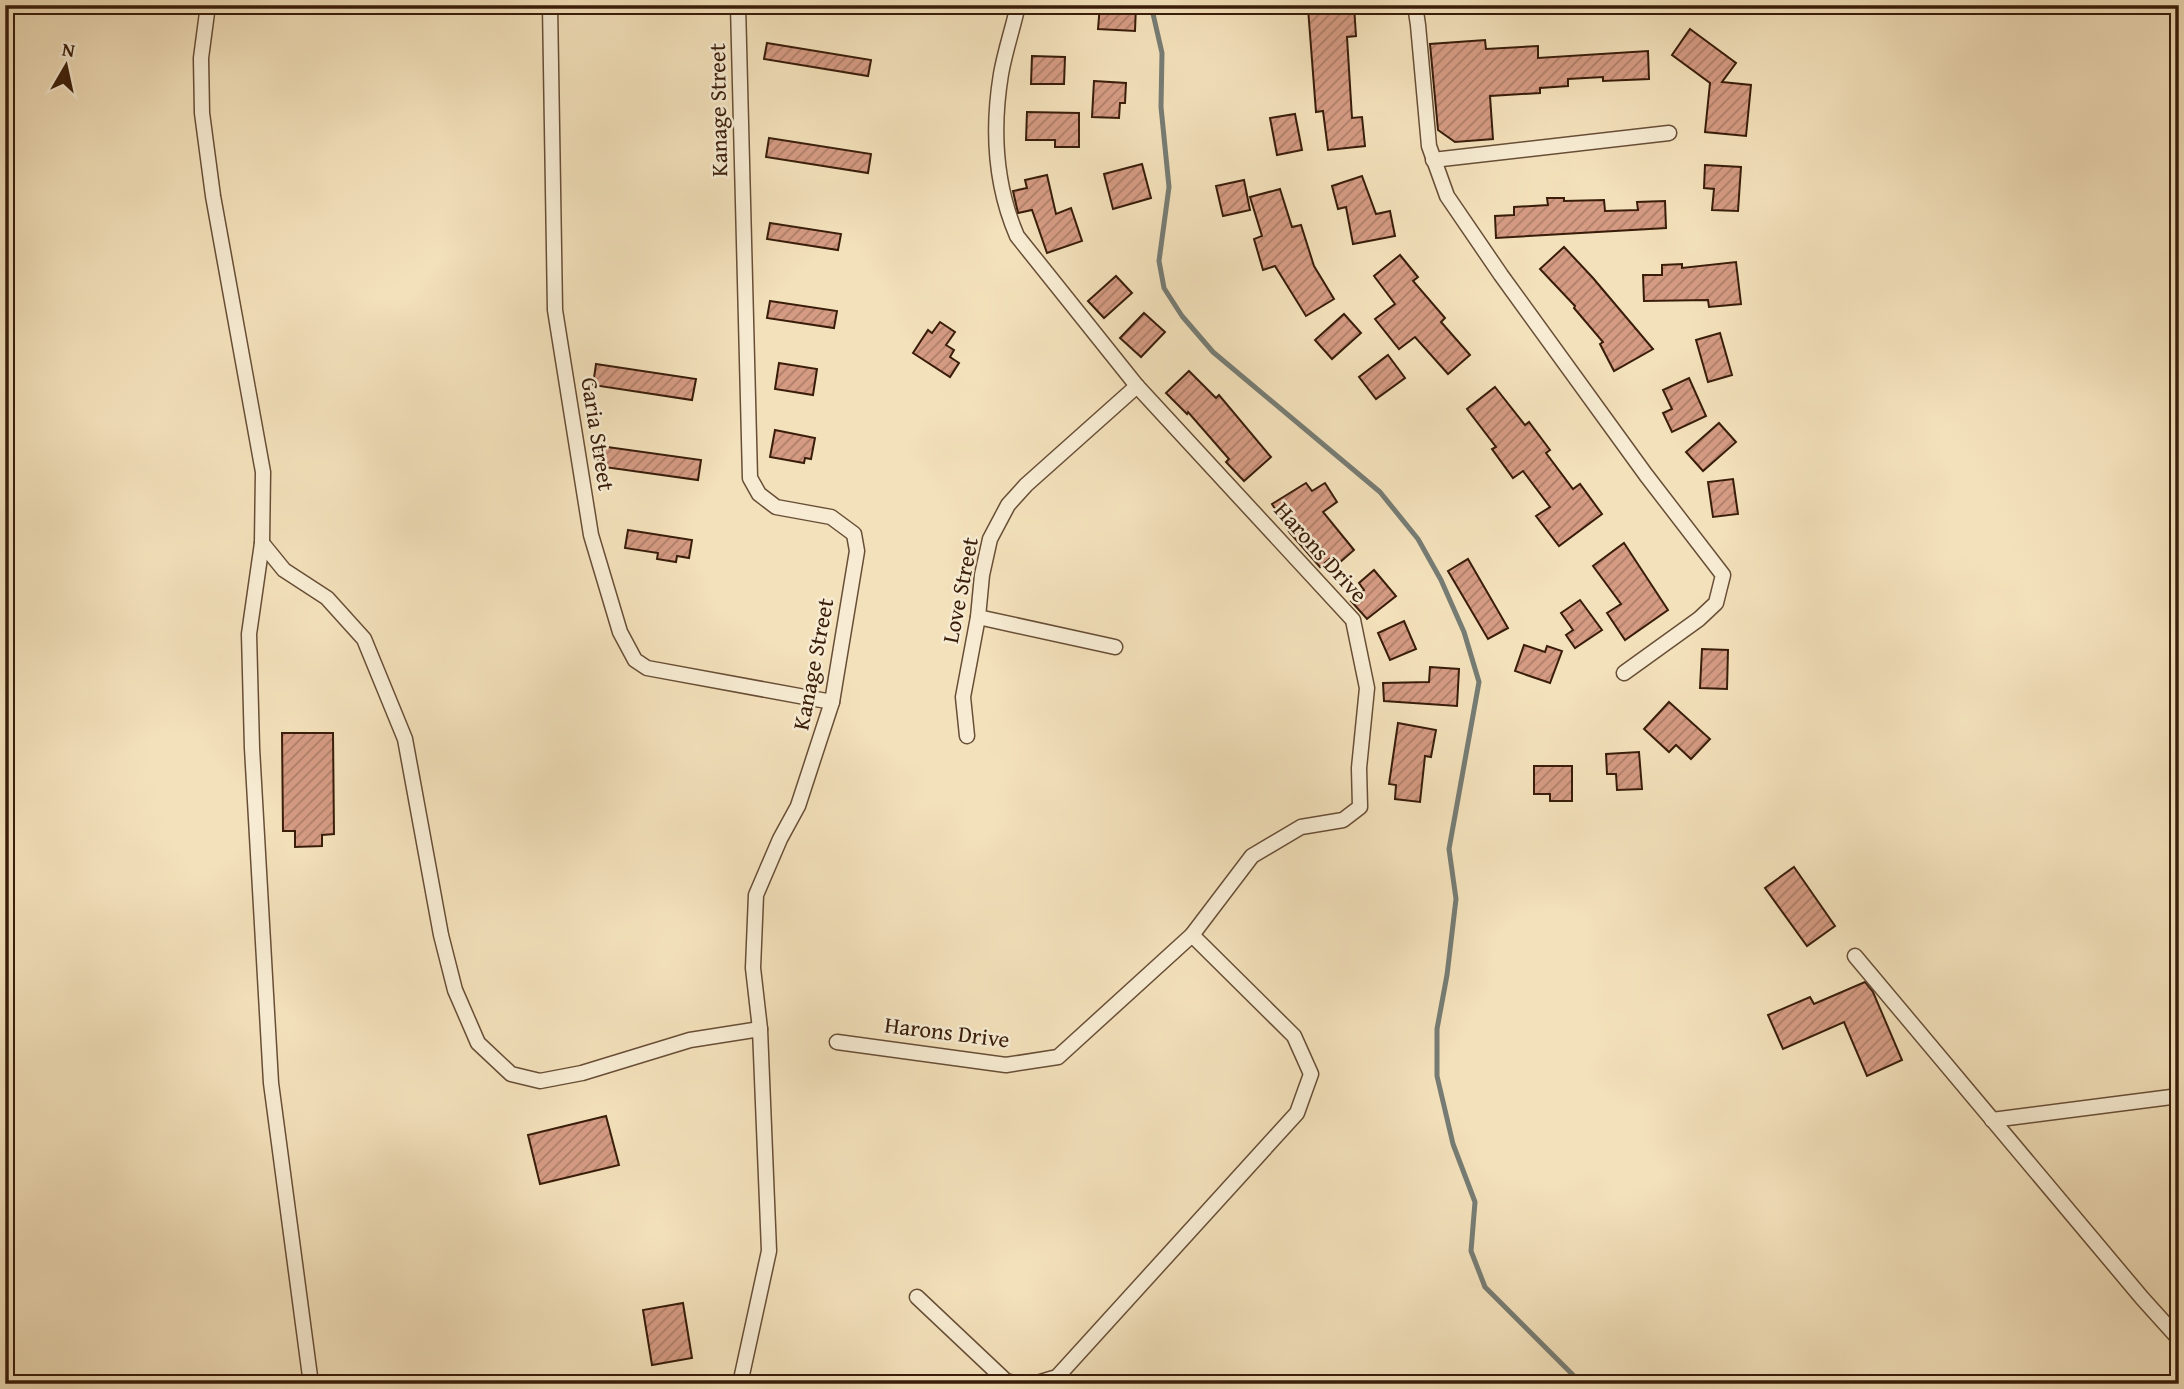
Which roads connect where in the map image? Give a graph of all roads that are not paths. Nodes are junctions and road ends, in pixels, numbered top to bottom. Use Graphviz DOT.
graph roads {
  1 [pos="208,5"];
  2 [pos="550,5"];
  3 [pos="738,5"];
  4 [pos="1018,5"];
  5 [pos="1415,5"];
  6 [pos="1669,133"];
  7 [pos="1433,160"];
  8 [pos="1137,386"];
  9 [pos="262,543"];
  10 [pos="978,617"];
  11 [pos="1115,647"];
  12 [pos="1624,673"];
  13 [pos="832,702"];
  14 [pos="967,736"];
  15 [pos="1192,935"];
  16 [pos="1855,956"];
  17 [pos="760,1029"];
  18 [pos="837,1042"];
  19 [pos="2179,1096"];
  20 [pos="1992,1120"];
  21 [pos="917,1297"];
  22 [pos="2179,1339"];
  23 [pos="311,1384"];
  24 [pos="740,1384"];
  25 [pos="1020,1384"];
  26 [pos="1034,1384"];
  1 -- 9 [label="street"];
  2 -- 13 [label="street, Garia Street"];
  3 -- 13 [label="street, Kanage Street"];
  4 -- 8 [label="street, Harons Drive"];
  5 -- 7 [label="street"];
  6 -- 7 [label="street"];
  7 -- 12 [label="street"];
  8 -- 10 [label="street, Love Street"];
  8 -- 15 [label="street, Harons Drive"];
  9 -- 17 [label="street"];
  9 -- 23 [label="street"];
  10 -- 11 [label="street"];
  10 -- 14 [label="street, Love Street"];
  13 -- 17 [label="street, Kanage Street"];
  15 -- 18 [label="street, Harons Drive"];
  15 -- 26 [label="street"];
  16 -- 20 [label="street"];
  17 -- 24 [label="street, Kanage Street"];
  19 -- 20 [label="street"];
  20 -- 22 [label="street"];
  21 -- 25 [label="street"];
}
